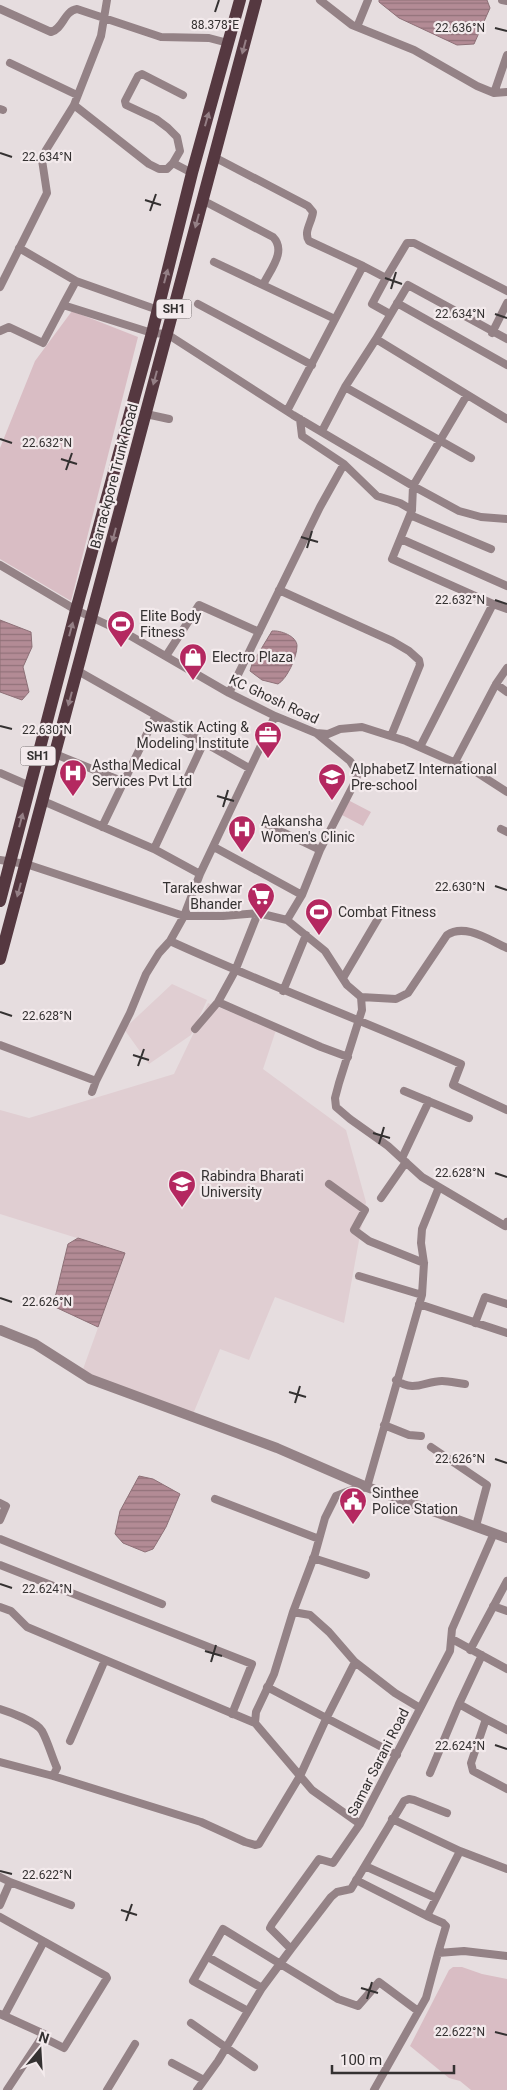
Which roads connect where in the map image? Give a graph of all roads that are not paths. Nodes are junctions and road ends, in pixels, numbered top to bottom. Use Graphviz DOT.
graph roads {
  1 [pos="107,0"];
  2 [pos="240,0"];
  3 [pos="256,0"];
  4 [pos="320,0"];
  5 [pos="368,0"];
  6 [pos="502,0"];
  7 [pos="507,1"];
  8 [pos="330,3"];
  9 [pos="0,9"];
  10 [pos="105,18"];
  11 [pos="357,27"];
  12 [pos="228,43"];
  13 [pos="507,55"];
  14 [pos="10,63"];
  15 [pos="507,92"];
  16 [pos="494,93"];
  17 [pos="77,95"];
  18 [pos="183,95"];
  19 [pos="74,105"];
  20 [pos="214,158"];
  21 [pos="174,163"];
  22 [pos="192,173"];
  23 [pos="204,200"];
  24 [pos="19,248"];
  25 [pos="214,262"];
  26 [pos="363,266"];
  27 [pos="386,278"];
  28 [pos="76,281"];
  29 [pos="263,285"];
  30 [pos="0,286"];
  31 [pos="507,291"];
  32 [pos="397,303"];
  33 [pos="507,303"];
  34 [pos="198,304"];
  35 [pos="64,305"];
  36 [pos="158,310"];
  37 [pos="390,314"];
  38 [pos="335,319"];
  39 [pos="0,331"];
  40 [pos="152,333"];
  41 [pos="492,333"];
  42 [pos="167,334"];
  43 [pos="376,339"];
  44 [pos="507,339"];
  45 [pos="312,365"];
  46 [pos="507,365"];
  47 [pos="345,387"];
  48 [pos="466,395"];
  49 [pos="287,411"];
  50 [pos="146,414"];
  51 [pos="170,419"];
  52 [pos="300,419"];
  53 [pos="507,419"];
  54 [pos="322,431"];
  55 [pos="440,442"];
  56 [pos="471,458"];
  57 [pos="344,464"];
  58 [pos="414,486"];
  59 [pos="411,512"];
  60 [pos="507,519"];
  61 [pos="401,539"];
  62 [pos="491,549"];
  63 [pos="0,566"];
  64 [pos="507,586"];
  65 [pos="279,590"];
  66 [pos="493,604"];
  67 [pos="507,609"];
  68 [pos="76,610"];
  69 [pos="92,618"];
  70 [pos="258,632"];
  71 [pos="166,656"];
  72 [pos="507,668"];
  73 [pos="78,671"];
  74 [pos="496,684"];
  75 [pos="229,692"];
  76 [pos="507,692"];
  77 [pos="156,715"];
  78 [pos="275,716"];
  79 [pos="316,734"];
  80 [pos="391,736"];
  81 [pos="204,742"];
  82 [pos="420,747"];
  83 [pos="55,754"];
  84 [pos="455,762"];
  85 [pos="249,768"];
  86 [pos="0,773"];
  87 [pos="124,782"];
  88 [pos="30,786"];
  89 [pos="507,792"];
  90 [pos="43,801"];
  91 [pos="264,823"];
  92 [pos="102,827"];
  93 [pos="214,847"];
  94 [pos="154,849"];
  95 [pos="320,850"];
  96 [pos="5,860"];
  97 [pos="26,864"];
  98 [pos="200,874"];
  99 [pos="302,895"];
  100 [pos="0,901"];
  101 [pos="258,912"];
  102 [pos="184,916"];
  103 [pos="379,917"];
  104 [pos="287,920"];
  105 [pos="306,935"];
  106 [pos="170,941"];
  107 [pos="507,948"];
  108 [pos="0,959"];
  109 [pos="235,971"];
  110 [pos="343,978"];
  111 [pos="283,991"];
  112 [pos="361,997"];
  113 [pos="218,1002"];
  114 [pos="359,1021"];
  115 [pos="195,1029"];
  116 [pos="0,1045"];
  117 [pos="348,1057"];
  118 [pos="96,1081"];
  119 [pos="404,1090"];
  120 [pos="92,1092"];
  121 [pos="429,1101"];
  122 [pos="507,1110"];
  123 [pos="469,1118"];
  124 [pos="404,1160"];
  125 [pos="329,1184"];
  126 [pos="439,1187"];
  127 [pos="381,1198"];
  128 [pos="507,1222"];
  129 [pos="424,1263"];
  130 [pos="359,1276"];
  131 [pos="422,1296"];
  132 [pos="419,1304"];
  133 [pos="507,1304"];
  134 [pos="475,1323"];
  135 [pos="0,1330"];
  136 [pos="507,1333"];
  137 [pos="396,1380"];
  138 [pos="465,1384"];
  139 [pos="384,1425"];
  140 [pos="420,1436"];
  141 [pos="431,1447"];
  142 [pos="367,1487"];
  143 [pos="215,1499"];
  144 [pos="0,1503"];
  145 [pos="0,1520"];
  146 [pos="476,1526"];
  147 [pos="494,1533"];
  148 [pos="507,1538"];
  149 [pos="319,1539"];
  150 [pos="0,1540"];
  151 [pos="313,1558"];
  152 [pos="0,1566"];
  153 [pos="366,1575"];
  154 [pos="507,1581"];
  155 [pos="162,1604"];
  156 [pos="493,1606"];
  157 [pos="0,1607"];
  158 [pos="507,1611"];
  159 [pos="293,1612"];
  160 [pos="452,1638"];
  161 [pos="470,1650"];
  162 [pos="482,1655"];
  163 [pos="105,1660"];
  164 [pos="356,1662"];
  165 [pos="507,1669"];
  166 [pos="268,1687"];
  167 [pos="460,1704"];
  168 [pos="420,1708"];
  169 [pos="0,1709"];
  170 [pos="232,1714"];
  171 [pos="327,1717"];
  172 [pos="486,1719"];
  173 [pos="255,1724"];
  174 [pos="507,1730"];
  175 [pos="70,1741"];
  176 [pos="397,1755"];
  177 [pos="0,1762"];
  178 [pos="430,1773"];
  179 [pos="53,1776"];
  180 [pos="300,1776"];
  181 [pos="507,1788"];
  182 [pos="447,1813"];
  183 [pos="392,1818"];
  184 [pos="360,1824"];
  185 [pos="460,1851"];
  186 [pos="365,1866"];
  187 [pos="507,1869"];
  188 [pos="0,1877"];
  189 [pos="356,1880"];
  190 [pos="10,1882"];
  191 [pos="436,1898"];
  192 [pos="0,1905"];
  193 [pos="71,1905"];
  194 [pos="427,1916"];
  195 [pos="0,1917"];
  196 [pos="43,1942"];
  197 [pos="291,1949"];
  198 [pos="438,1953"];
  199 [pos="507,1956"];
  200 [pos="208,1957"];
  201 [pos="279,1964"];
  202 [pos="262,1988"];
  203 [pos="248,2011"];
  204 [pos="418,2011"];
  205 [pos="2,2015"];
  206 [pos="191,2023"];
  207 [pos="42,2037"];
  208 [pos="135,2044"];
  209 [pos="225,2046"];
  210 [pos="172,2063"];
  211 [pos="254,2067"];
  212 [pos="204,2080"];
  213 [pos="7,2090"];
  214 [pos="107,2090"];
  215 [pos="197,2090"];
  216 [pos="374,2090"];
  1 -- 10 [label="street"];
  2 -- 12 [label="main road, Barrackpore Trunk Road / SH1"];
  3 -- 20 [label="main road, Barrackpore Trunk Road / SH1, one-way"];
  4 -- 8 [label="street"];
  5 -- 11 [label="street"];
  6 -- 7 [label="street"];
  8 -- 11 [label="street"];
  9 -- 10 [label="street"];
  10 -- 12 [label="street"];
  10 -- 17 [label="street"];
  11 -- 16 [label="street"];
  22 -- 12 [label="main road, Barrackpore Trunk Road / SH1, one-way"];
  13 -- 16 [label="street"];
  14 -- 17 [label="street"];
  15 -- 16 [label="street"];
  17 -- 19 [label="street"];
  18 -- 21 [label="street"];
  19 -- 21 [label="street"];
  19 -- 24 [label="street"];
  20 -- 23 [label="main road, Barrackpore Trunk Road / SH1"];
  20 -- 26 [label="street"];
  21 -- 22 [label="street"];
  36 -- 22 [label="main road, Barrackpore Trunk Road / SH1, one-way"];
  23 -- 29 [label="street"];
  23 -- 42 [label="main road, Barrackpore Trunk Road / SH1, one-way"];
  24 -- 28 [label="street"];
  24 -- 30 [label="street"];
  25 -- 29 [label="street"];
  26 -- 27 [label="street"];
  26 -- 38 [label="street"];
  27 -- 31 [label="street"];
  27 -- 37 [label="street"];
  28 -- 35 [label="street"];
  28 -- 36 [label="street"];
  29 -- 38 [label="street"];
  32 -- 37 [label="street"];
  32 -- 41 [label="street"];
  32 -- 46 [label="street"];
  33 -- 41 [label="street"];
  34 -- 45 [label="street"];
  35 -- 39 [label="street"];
  35 -- 40 [label="street"];
  36 -- 40 [label="main road, Barrackpore Trunk Road / SH1"];
  37 -- 43 [label="street"];
  38 -- 45 [label="street"];
  40 -- 42 [label="street"];
  40 -- 68 [label="main road, Barrackpore Trunk Road / SH1"];
  41 -- 44 [label="street"];
  42 -- 49 [label="street"];
  42 -- 50 [label="main road, Barrackpore Trunk Road / SH1, one-way"];
  43 -- 47 [label="street"];
  43 -- 48 [label="street"];
  45 -- 49 [label="street"];
  47 -- 54 [label="street"];
  47 -- 55 [label="street"];
  48 -- 53 [label="street"];
  48 -- 55 [label="street"];
  49 -- 52 [label="street"];
  50 -- 51 [label="street"];
  50 -- 69 [label="main road, Barrackpore Trunk Road / SH1, one-way"];
  52 -- 54 [label="street"];
  52 -- 57 [label="street"];
  54 -- 58 [label="street"];
  55 -- 56 [label="street"];
  55 -- 58 [label="street"];
  57 -- 59 [label="street"];
  57 -- 65 [label="street"];
  58 -- 59 [label="street"];
  58 -- 60 [label="street"];
  59 -- 61 [label="street"];
  59 -- 62 [label="street"];
  61 -- 64 [label="street"];
  61 -- 66 [label="street"];
  63 -- 68 [label="street, KC Ghosh Road"];
  65 -- 70 [label="street"];
  65 -- 80 [label="street"];
  66 -- 67 [label="street"];
  66 -- 82 [label="street"];
  68 -- 69 [label="street, KC Ghosh Road"];
  88 -- 68 [label="main road, Barrackpore Trunk Road / SH1, one-way"];
  69 -- 71 [label="street, KC Ghosh Road"];
  69 -- 73 [label="main road, Barrackpore Trunk Road / SH1"];
  70 -- 71 [label="street"];
  70 -- 75 [label="street"];
  71 -- 75 [label="street, KC Ghosh Road"];
  72 -- 74 [label="street"];
  73 -- 77 [label="street"];
  73 -- 83 [label="main road, Barrackpore Trunk Road / SH1, one-way"];
  74 -- 76 [label="street"];
  74 -- 84 [label="street"];
  75 -- 78 [label="street, KC Ghosh Road"];
  77 -- 81 [label="street"];
  77 -- 87 [label="street"];
  78 -- 79 [label="street, KC Ghosh Road"];
  78 -- 85 [label="street"];
  79 -- 80 [label="street, KC Ghosh Road"];
  79 -- 95 [label="street"];
  80 -- 82 [label="street, KC Ghosh Road"];
  81 -- 85 [label="street"];
  81 -- 94 [label="street"];
  82 -- 84 [label="street, KC Ghosh Road"];
  83 -- 87 [label="street"];
  83 -- 90 [label="main road, Barrackpore Trunk Road / SH1"];
  84 -- 89 [label="street, KC Ghosh Road"];
  85 -- 93 [label="street"];
  86 -- 88 [label="street"];
  87 -- 92 [label="street"];
  96 -- 88 [label="main road, Barrackpore Trunk Road / SH1, one-way"];
  90 -- 92 [label="street"];
  90 -- 97 [label="main road, Barrackpore Trunk Road / SH1"];
  91 -- 95 [label="street"];
  92 -- 94 [label="street"];
  93 -- 98 [label="street"];
  93 -- 99 [label="street"];
  94 -- 98 [label="street"];
  95 -- 99 [label="street"];
  96 -- 97 [label="street"];
  96 -- 100 [label="main road, Barrackpore Trunk Road / SH1"];
  97 -- 102 [label="street"];
  97 -- 108 [label="main road, Barrackpore Trunk Road / SH1, one-way"];
  98 -- 102 [label="street"];
  99 -- 104 [label="street"];
  101 -- 102 [label="street"];
  101 -- 104 [label="street"];
  101 -- 109 [label="street"];
  102 -- 106 [label="street"];
  103 -- 110 [label="street"];
  104 -- 105 [label="street"];
  105 -- 110 [label="street"];
  105 -- 111 [label="street"];
  106 -- 109 [label="street"];
  106 -- 118 [label="street"];
  107 -- 112 [label="street"];
  109 -- 111 [label="street"];
  109 -- 113 [label="street"];
  110 -- 112 [label="street"];
  111 -- 114 [label="street"];
  112 -- 114 [label="street"];
  113 -- 115 [label="street"];
  113 -- 117 [label="street"];
  114 -- 117 [label="street"];
  114 -- 122 [label="street"];
  116 -- 118 [label="street"];
  117 -- 124 [label="street"];
  118 -- 120 [label="street"];
  119 -- 121 [label="street"];
  121 -- 123 [label="street"];
  121 -- 124 [label="street"];
  124 -- 126 [label="street"];
  124 -- 127 [label="street"];
  125 -- 129 [label="street"];
  126 -- 128 [label="street"];
  126 -- 129 [label="street"];
  129 -- 131 [label="street"];
  130 -- 131 [label="street"];
  131 -- 132 [label="street"];
  132 -- 134 [label="street"];
  132 -- 137 [label="street"];
  133 -- 134 [label="street"];
  134 -- 136 [label="street"];
  135 -- 142 [label="street"];
  137 -- 138 [label="street"];
  137 -- 139 [label="street"];
  139 -- 140 [label="street"];
  139 -- 142 [label="street"];
  141 -- 146 [label="street"];
  142 -- 146 [label="street"];
  142 -- 149 [label="street"];
  143 -- 149 [label="street"];
  144 -- 145 [label="street"];
  146 -- 147 [label="street"];
  147 -- 148 [label="street"];
  147 -- 160 [label="street, Samar Sarani Road"];
  149 -- 151 [label="street"];
  150 -- 155 [label="street"];
  151 -- 153 [label="street"];
  151 -- 159 [label="street"];
  152 -- 170 [label="street"];
  154 -- 156 [label="street"];
  156 -- 158 [label="street"];
  156 -- 161 [label="street"];
  157 -- 163 [label="street"];
  159 -- 164 [label="street"];
  159 -- 166 [label="street"];
  160 -- 161 [label="street"];
  160 -- 168 [label="street, Samar Sarani Road"];
  161 -- 162 [label="street"];
  162 -- 165 [label="street"];
  162 -- 167 [label="street"];
  163 -- 170 [label="street"];
  163 -- 175 [label="street"];
  164 -- 168 [label="street"];
  164 -- 171 [label="street"];
  166 -- 171 [label="street"];
  166 -- 173 [label="street"];
  167 -- 172 [label="street"];
  167 -- 178 [label="street"];
  168 -- 176 [label="street, Samar Sarani Road"];
  169 -- 179 [label="street"];
  170 -- 173 [label="street"];
  171 -- 176 [label="street"];
  171 -- 180 [label="street"];
  172 -- 174 [label="street"];
  172 -- 181 [label="street"];
  173 -- 180 [label="street"];
  176 -- 184 [label="street, Samar Sarani Road"];
  177 -- 179 [label="street"];
  179 -- 180 [label="street"];
  180 -- 184 [label="street"];
  182 -- 183 [label="street"];
  183 -- 185 [label="street"];
  183 -- 186 [label="street"];
  184 -- 197 [label="street, Samar Sarani Road"];
  185 -- 187 [label="street"];
  185 -- 191 [label="street"];
  186 -- 189 [label="street"];
  186 -- 191 [label="street"];
  188 -- 190 [label="street"];
  189 -- 194 [label="street"];
  189 -- 197 [label="street"];
  190 -- 192 [label="street"];
  190 -- 193 [label="street"];
  191 -- 194 [label="street"];
  194 -- 198 [label="street"];
  195 -- 196 [label="street"];
  196 -- 205 [label="street"];
  196 -- 207 [label="street"];
  197 -- 201 [label="street"];
  198 -- 199 [label="street"];
  198 -- 204 [label="street"];
  200 -- 201 [label="street"];
  200 -- 202 [label="street"];
  200 -- 203 [label="street"];
  201 -- 202 [label="street"];
  201 -- 204 [label="street"];
  202 -- 203 [label="street"];
  203 -- 209 [label="street"];
  204 -- 216 [label="street"];
  205 -- 207 [label="street"];
  206 -- 209 [label="street"];
  207 -- 213 [label="street"];
  208 -- 214 [label="street"];
  209 -- 211 [label="street"];
  209 -- 212 [label="street"];
  210 -- 212 [label="street"];
  212 -- 215 [label="street"];
}
